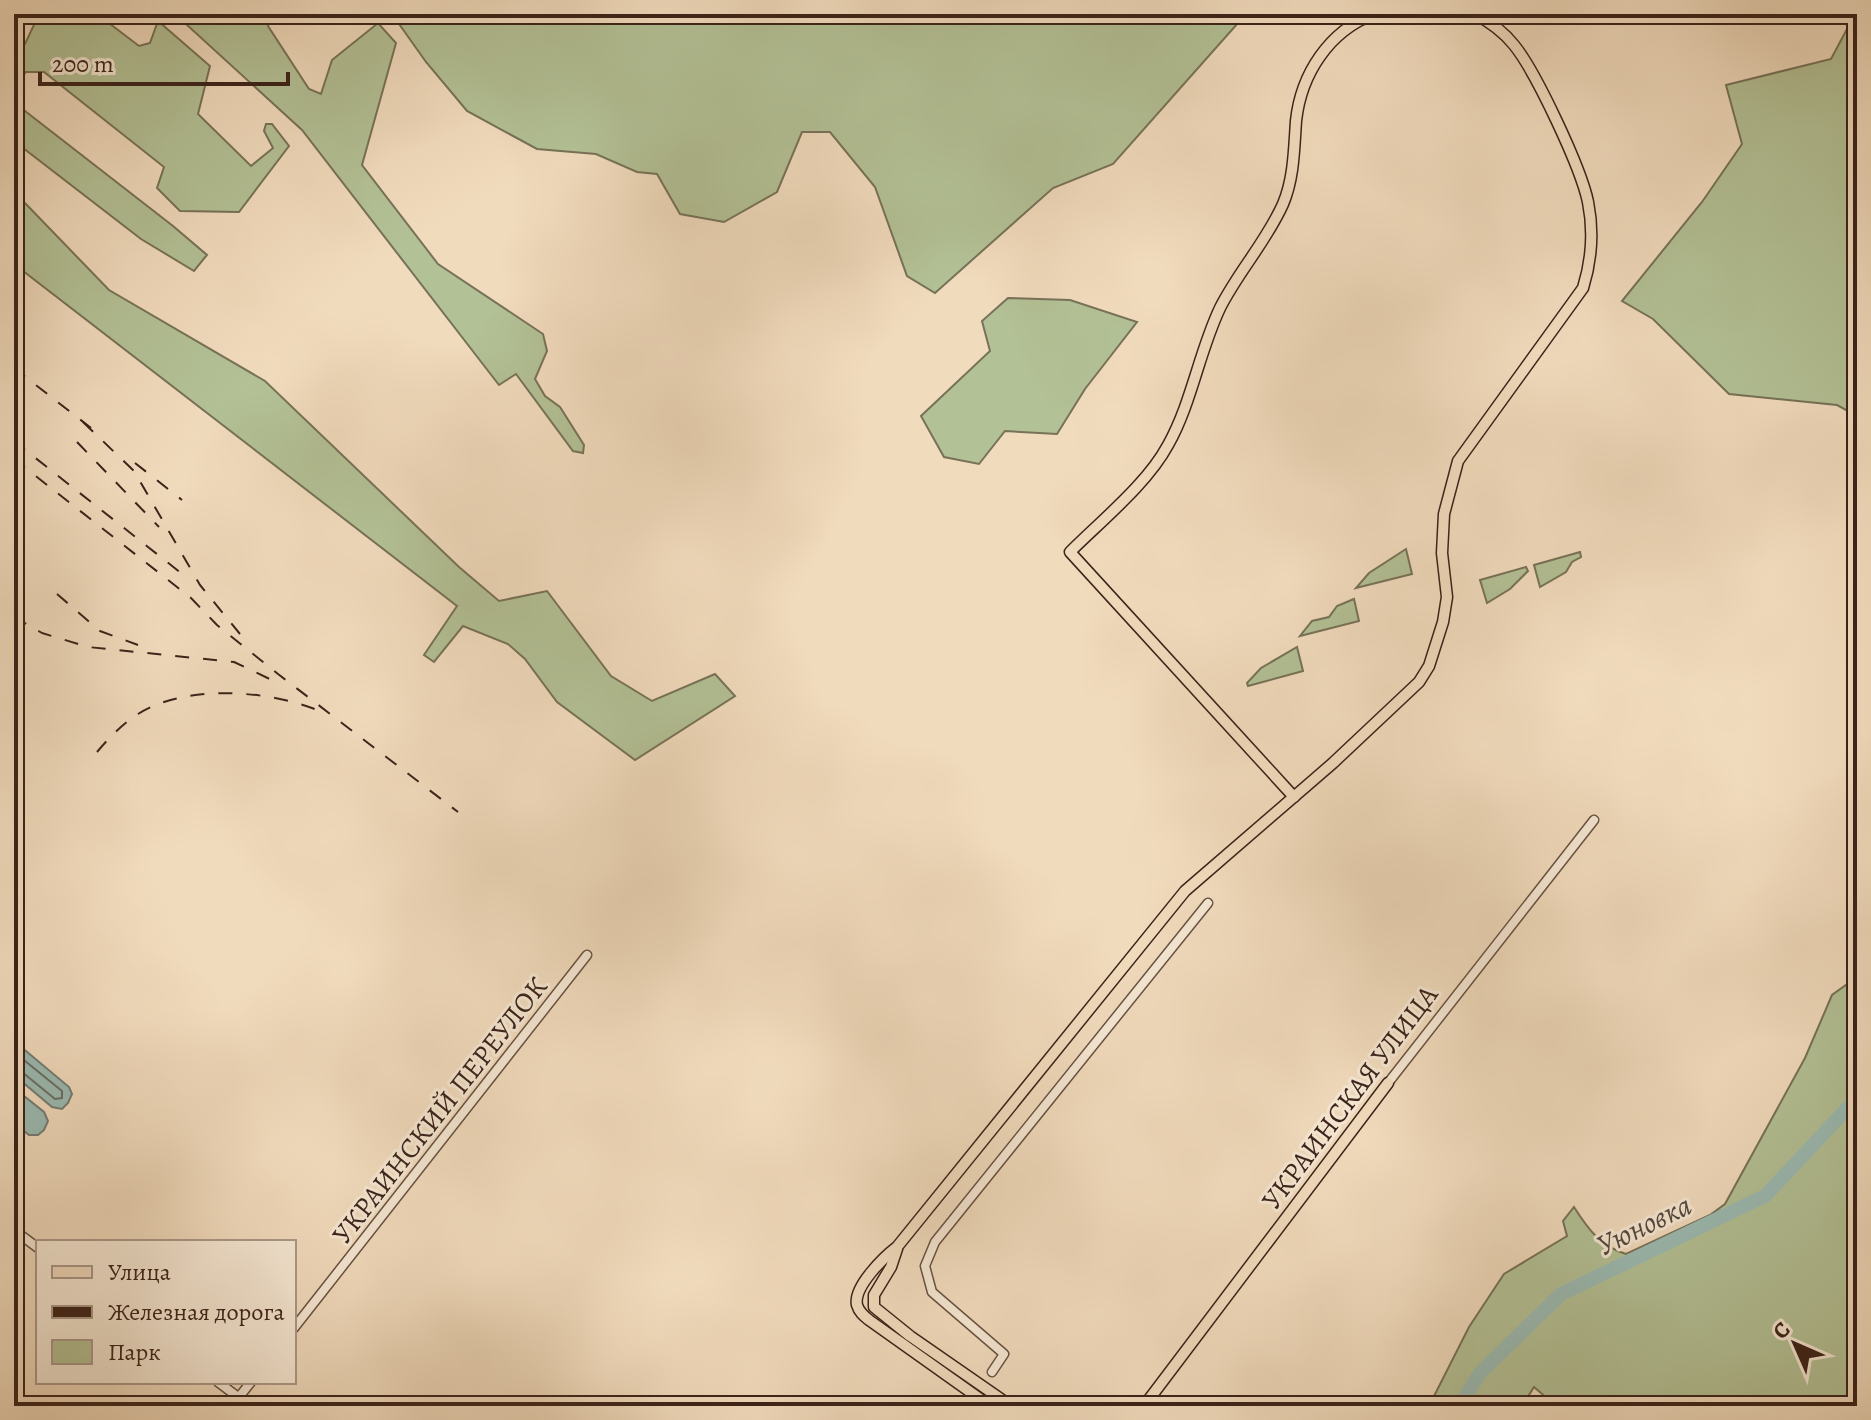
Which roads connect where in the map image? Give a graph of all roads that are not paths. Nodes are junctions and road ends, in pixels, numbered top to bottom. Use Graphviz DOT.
graph roads {
  1 [pos="1374,14"];
  2 [pos="1475,14"];
  3 [pos="1294,797"];
  4 [pos="1594,820"];
  5 [pos="1208,903"];
  6 [pos="587,955"];
  7 [pos="1388,1083"];
  8 [pos="14,1230"];
  9 [pos="36,1246"];
  10 [pos="897,1247"];
  11 [pos="296,1325"];
  12 [pos="992,1372"];
  13 [pos="221,1384"];
  14 [pos="249,1384"];
  15 [pos="239,1397"];
  16 [pos="250,1406"];
  17 [pos="990,1406"];
  18 [pos="1011,1406"];
  19 [pos="1144,1406"];
  1 -- 3 [label="main road"];
  2 -- 3 [label="main road"];
  3 -- 10 [label="main road"];
  4 -- 7 [label="street, УКРАИНСКАЯ УЛИЦА"];
  5 -- 12 [label="street"];
  6 -- 11 [label="street, УКРАИНСКИЙ ПЕРЕУЛОК"];
  7 -- 19 [label="main road, УКРАИНСКАЯ УЛИЦА"];
  8 -- 9 [label="street"];
  10 -- 17 [label="main road"];
  10 -- 18 [label="main road"];
  13 -- 15 [label="street"];
  14 -- 15 [label="street"];
  15 -- 16 [label="street"];
}
